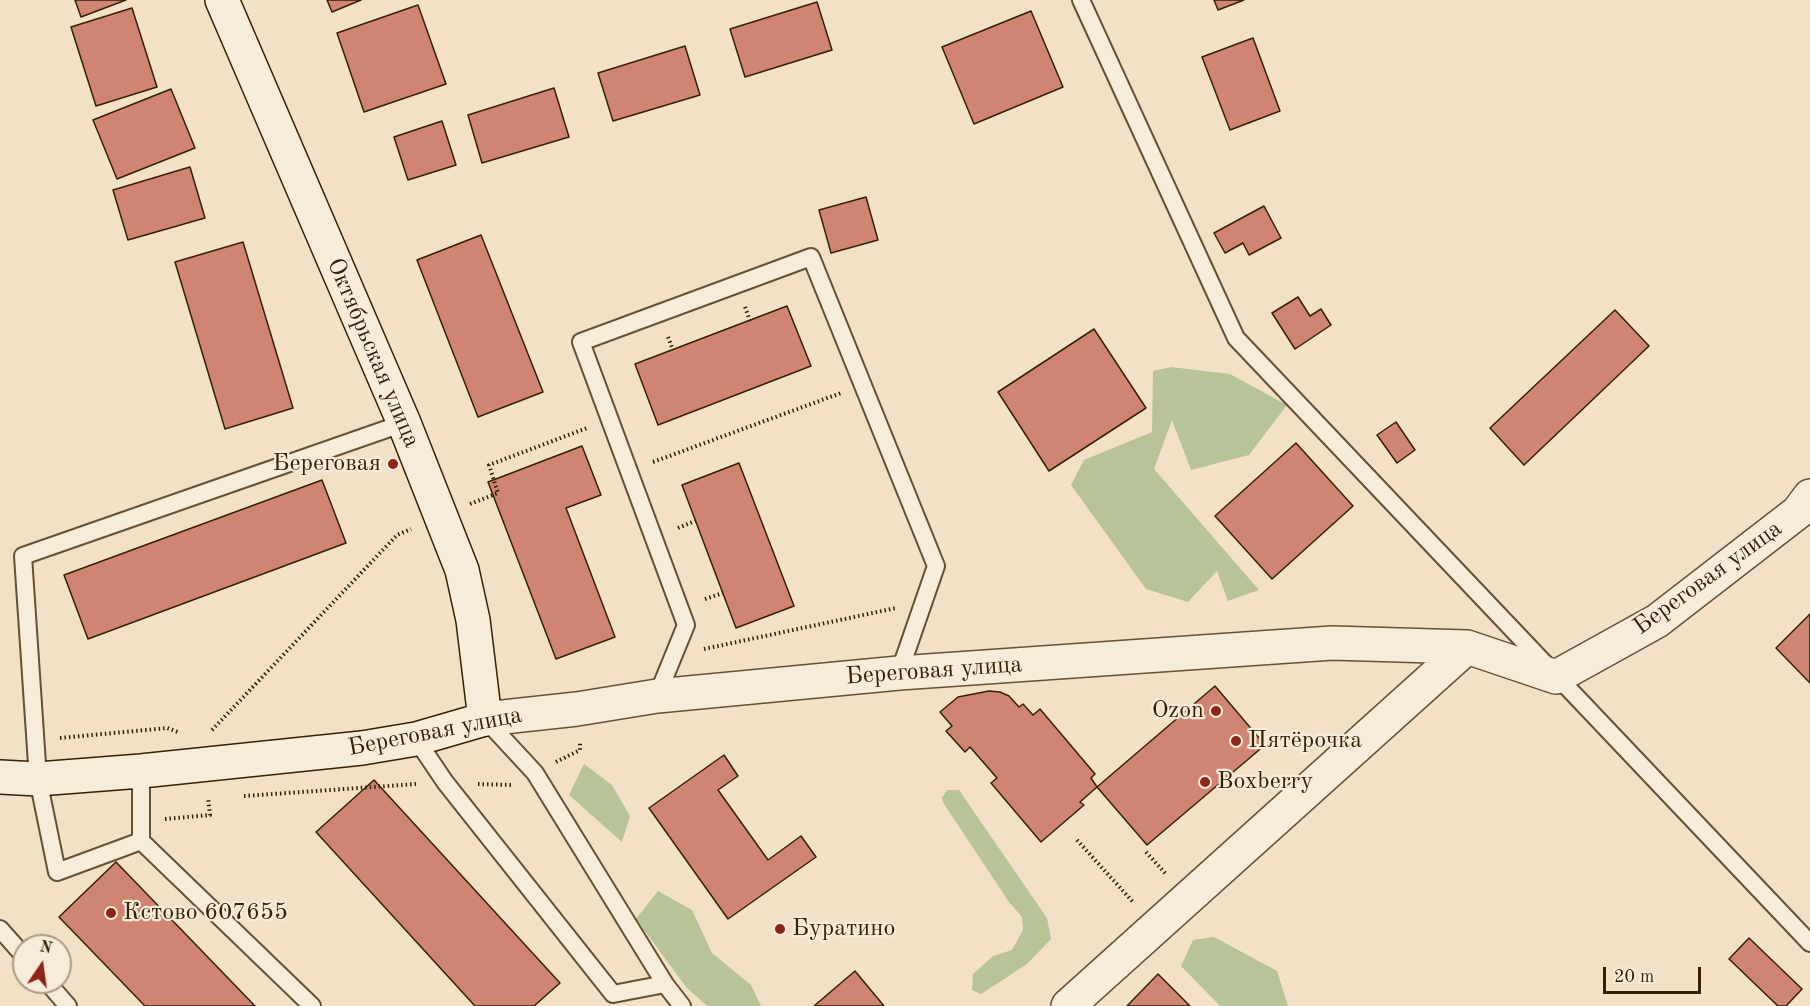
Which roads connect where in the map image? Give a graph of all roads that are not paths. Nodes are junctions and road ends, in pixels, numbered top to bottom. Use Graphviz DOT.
graph roads {
  1 [pos="222,0"];
  2 [pos="1082,0"];
  3 [pos="404,423"];
  4 [pos="1810,496"];
  5 [pos="1467,647"];
  6 [pos="900,673"];
  7 [pos="1556,677"];
  8 [pos="657,696"];
  9 [pos="485,719"];
  10 [pos="416,739"];
  11 [pos="141,771"];
  12 [pos="0,777"];
  13 [pos="38,779"];
  14 [pos="141,841"];
  15 [pos="0,929"];
  16 [pos="12,942"];
  17 [pos="1810,943"];
  18 [pos="664,984"];
  19 [pos="58,994"];
  20 [pos="68,1006"];
  21 [pos="312,1006"];
  22 [pos="682,1006"];
  23 [pos="1068,1006"];
  1 -- 3 [label="street, Октябрьская улица"];
  2 -- 7 [label="lane"];
  3 -- 9 [label="street, Октябрьская улица"];
  3 -- 13 [label="lane"];
  4 -- 7 [label="street, Береговая улица"];
  5 -- 6 [label="street, Береговая улица"];
  5 -- 7 [label="street, Береговая улица"];
  5 -- 23 [label="street"];
  6 -- 8 [label="street, Береговая улица"];
  6 -- 8 [label="lane"];
  7 -- 17 [label="lane"];
  8 -- 9 [label="street, Береговая улица"];
  9 -- 10 [label="street, Береговая улица"];
  9 -- 18 [label="lane"];
  10 -- 11 [label="street, Береговая улица"];
  10 -- 18 [label="lane"];
  11 -- 13 [label="street, Береговая улица"];
  11 -- 14 [label="lane"];
  12 -- 13 [label="street, Береговая улица"];
  13 -- 14 [label="lane"];
  14 -- 21 [label="lane"];
  15 -- 16 [label="lane"];
  18 -- 22 [label="lane"];
  19 -- 20 [label="lane"];
}
